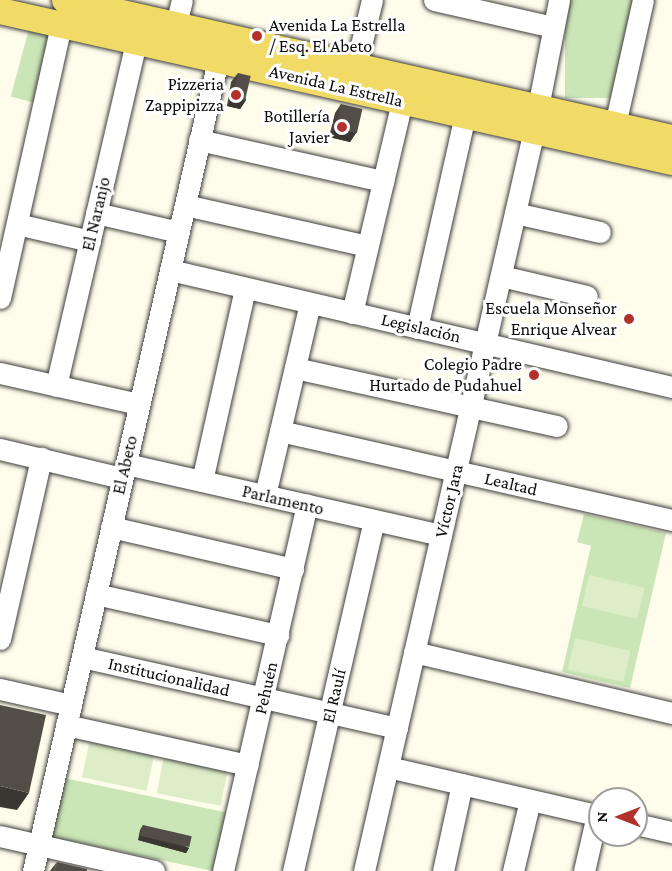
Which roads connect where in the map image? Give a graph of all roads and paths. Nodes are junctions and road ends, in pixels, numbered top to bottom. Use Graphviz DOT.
graph roads {
  1 [pos="66,0"];
  2 [pos="182,0"];
  3 [pos="372,0"];
  4 [pos="434,0"];
  5 [pos="559,0"];
  6 [pos="643,0"];
  7 [pos="0,11"];
  8 [pos="61,25"];
  9 [pos="553,27"];
  10 [pos="173,37"];
  11 [pos="136,42"];
  12 [pos="218,60"];
  13 [pos="356,66"];
  14 [pos="402,101"];
  15 [pos="465,115"];
  16 [pos="535,119"];
  17 [pos="615,125"];
  18 [pos="672,138"];
  19 [pos="199,140"];
  20 [pos="672,162"];
  21 [pos="383,181"];
  22 [pos="184,205"];
  23 [pos="96,213"];
  24 [pos="515,213"];
  25 [pos="17,224"];
  26 [pos="178,232"];
  27 [pos="600,232"];
  28 [pos="90,241"];
  29 [pos="368,246"];
  30 [pos="170,270"];
  31 [pos="501,276"];
  32 [pos="245,288"];
  33 [pos="0,296"];
  34 [pos="587,296"];
  35 [pos="310,303"];
  36 [pos="352,313"];
  37 [pos="417,328"];
  38 [pos="485,343"];
  39 [pos="295,368"];
  40 [pos="0,373"];
  41 [pos="56,386"];
  42 [pos="672,387"];
  43 [pos="139,404"];
  44 [pos="470,407"];
  45 [pos="557,426"];
  46 [pos="280,431"];
  47 [pos="0,449"];
  48 [pos="41,458"];
  49 [pos="124,471"];
  50 [pos="455,471"];
  51 [pos="202,481"];
  52 [pos="265,495"];
  53 [pos="307,505"];
  54 [pos="374,520"];
  55 [pos="672,520"];
  56 [pos="111,527"];
  57 [pos="441,535"];
  58 [pos="293,569"];
  59 [pos="96,594"];
  60 [pos="278,635"];
  61 [pos="0,639"];
  62 [pos="414,652"];
  63 [pos="82,657"];
  64 [pos="0,689"];
  65 [pos="263,698"];
  66 [pos="330,713"];
  67 [pos="672,713"];
  68 [pos="68,715"];
  69 [pos="397,728"];
  70 [pos="248,765"];
  71 [pos="388,767"];
  72 [pos="462,784"];
  73 [pos="530,800"];
  74 [pos="588,813"];
  75 [pos="648,827"];
  76 [pos="672,832"];
  77 [pos="0,836"];
  78 [pos="39,845"];
  79 [pos="590,847"];
  80 [pos="33,871"];
  81 [pos="154,871"];
  82 [pos="223,871"];
  83 [pos="293,871"];
  84 [pos="364,871"];
  85 [pos="442,871"];
  86 [pos="513,871"];
  87 [pos="584,871"];
  1 -- 10 [label="main road, Avenida La Estrella"];
  2 -- 10 [label="street"];
  3 -- 13 [label="street"];
  4 -- 9 [label="street"];
  5 -- 9 [label="street, Víctor Jara"];
  6 -- 17 [label="street"];
  7 -- 8 [label="main road, Avenida La Estrella"];
  8 -- 11 [label="main road, Avenida La Estrella"];
  8 -- 25 [label="street"];
  9 -- 16 [label="street, Víctor Jara"];
  10 -- 11 [label="main road, Avenida La Estrella"];
  10 -- 12 [label="main road, Avenida La Estrella"];
  10 -- 13 [label="main road, Avenida La Estrella"];
  11 -- 23 [label="street, El Naranjo"];
  12 -- 14 [label="main road, Avenida La Estrella"];
  12 -- 19 [label="street, El Abeto"];
  13 -- 16 [label="main road, Avenida La Estrella"];
  14 -- 15 [label="main road, Avenida La Estrella"];
  14 -- 21 [label="street"];
  15 -- 16 [label="main road, Avenida La Estrella"];
  15 -- 37 [label="street"];
  16 -- 17 [label="main road, Avenida La Estrella"];
  16 -- 20 [label="main road, Avenida La Estrella"];
  16 -- 24 [label="street, Víctor Jara"];
  17 -- 18 [label="main road, Avenida La Estrella"];
  19 -- 21 [label="street"];
  19 -- 22 [label="street, El Abeto"];
  21 -- 29 [label="street"];
  22 -- 26 [label="street, El Abeto"];
  22 -- 29 [label="street"];
  23 -- 26 [label="street"];
  23 -- 28 [label="street, El Naranjo"];
  24 -- 27 [label="street"];
  24 -- 31 [label="street, Víctor Jara"];
  25 -- 28 [label="street"];
  25 -- 33 [label="street"];
  26 -- 30 [label="street, El Abeto"];
  28 -- 41 [label="street, El Naranjo"];
  29 -- 36 [label="street"];
  30 -- 32 [label="street, Legislación"];
  30 -- 43 [label="street, El Abeto"];
  31 -- 34 [label="street"];
  31 -- 38 [label="street, Víctor Jara"];
  32 -- 35 [label="street, Legislación"];
  32 -- 51 [label="street"];
  35 -- 36 [label="street, Legislación"];
  35 -- 39 [label="street"];
  36 -- 37 [label="street, Legislación"];
  37 -- 38 [label="street, Legislación"];
  38 -- 42 [label="street, Legislación"];
  38 -- 44 [label="street, Víctor Jara"];
  39 -- 44 [label="street"];
  39 -- 46 [label="street"];
  40 -- 41 [label="street"];
  41 -- 43 [label="street"];
  43 -- 49 [label="street, El Abeto"];
  44 -- 45 [label="street"];
  44 -- 50 [label="street, Víctor Jara"];
  46 -- 50 [label="street, Lealtad"];
  46 -- 52 [label="street"];
  47 -- 48 [label="street, Parlamento"];
  48 -- 49 [label="street, Parlamento"];
  48 -- 61 [label="street"];
  49 -- 51 [label="street, Parlamento"];
  49 -- 56 [label="street, El Abeto"];
  50 -- 55 [label="street, Lealtad"];
  50 -- 57 [label="street, Víctor Jara"];
  51 -- 52 [label="street, Parlamento"];
  52 -- 53 [label="street, Parlamento"];
  53 -- 54 [label="street, Parlamento"];
  53 -- 58 [label="street, Pehuén"];
  54 -- 57 [label="street, Parlamento"];
  54 -- 66 [label="street, El Raulí"];
  56 -- 58 [label="street"];
  56 -- 59 [label="street, El Abeto"];
  57 -- 62 [label="street, Víctor Jara"];
  58 -- 60 [label="street, Pehuén"];
  59 -- 60 [label="street"];
  59 -- 63 [label="street, El Abeto"];
  60 -- 65 [label="street, Pehuén"];
  62 -- 67 [label="street"];
  62 -- 69 [label="street, Víctor Jara"];
  63 -- 65 [label="street, Institucionalidad"];
  63 -- 68 [label="street, El Abeto"];
  64 -- 68 [label="street"];
  65 -- 66 [label="street, Institucionalidad"];
  65 -- 70 [label="street, Pehuén"];
  66 -- 69 [label="street, Institucionalidad"];
  66 -- 83 [label="street, El Raulí"];
  68 -- 70 [label="street"];
  68 -- 78 [label="street, El Abeto"];
  69 -- 71 [label="street, Víctor Jara"];
  70 -- 82 [label="street, Pehuén"];
  71 -- 72 [label="street"];
  71 -- 84 [label="street, Víctor Jara"];
  72 -- 73 [label="street"];
  72 -- 85 [label="street"];
  73 -- 74 [label="street"];
  73 -- 86 [label="street"];
  75 -- 76 [label="street"];
  77 -- 78 [label="street"];
  78 -- 80 [label="street, El Abeto"];
  78 -- 81 [label="street"];
  79 -- 87 [label="street"];
}
